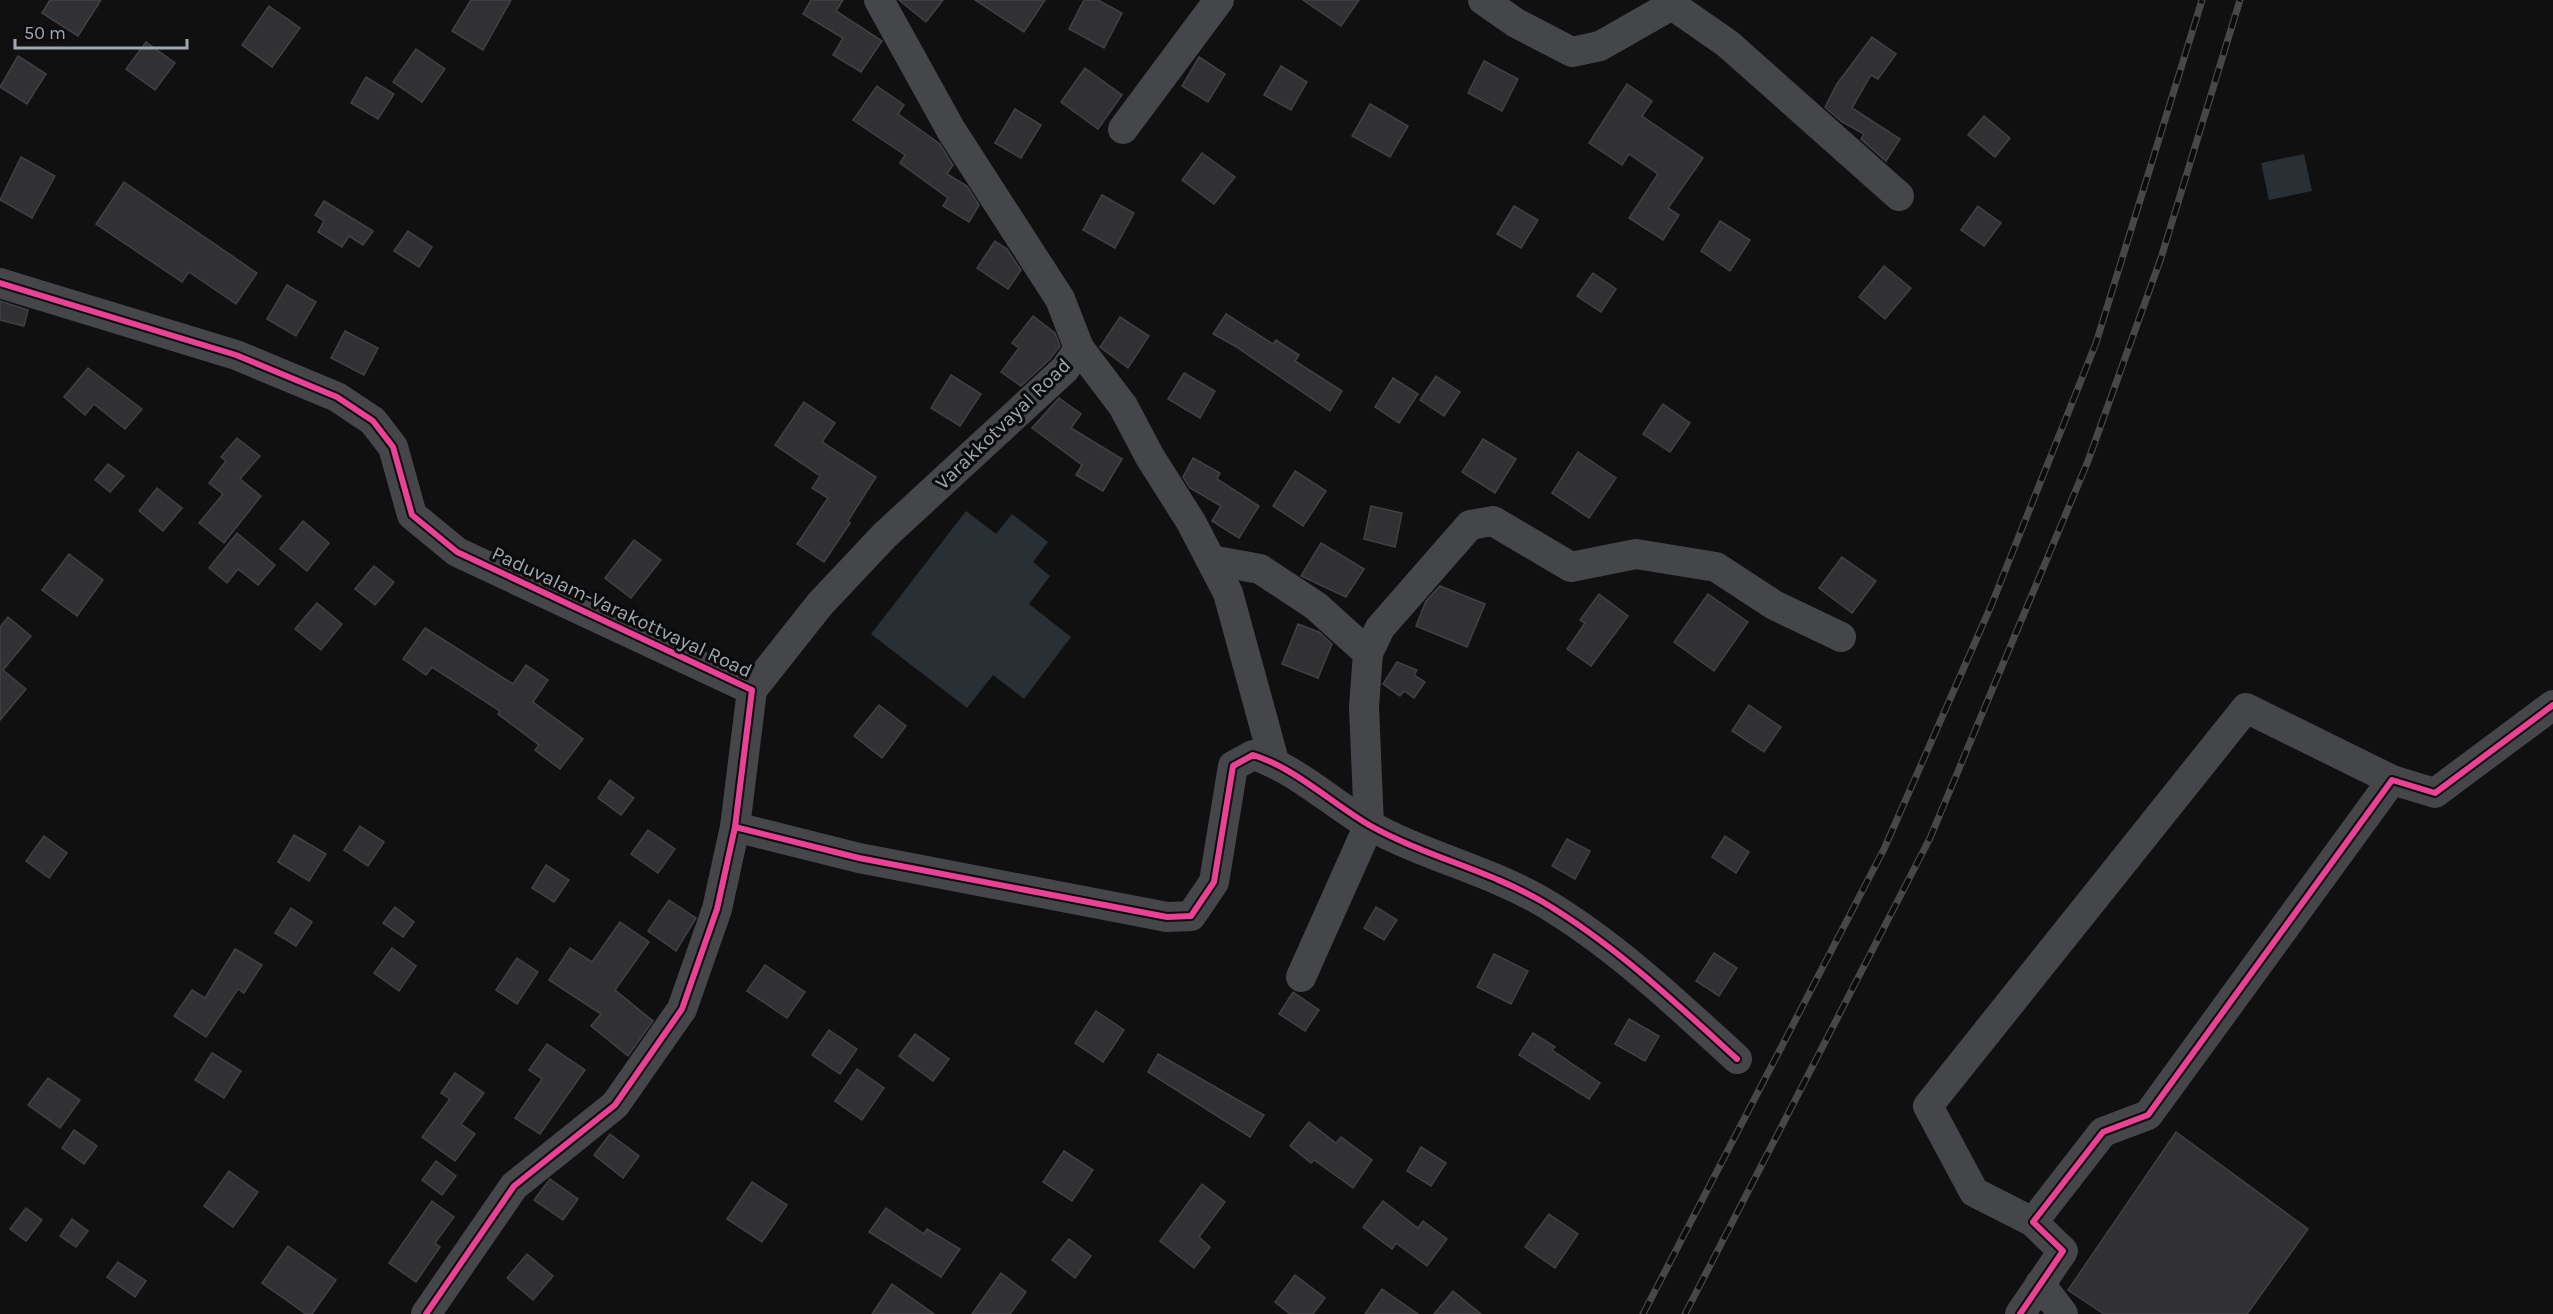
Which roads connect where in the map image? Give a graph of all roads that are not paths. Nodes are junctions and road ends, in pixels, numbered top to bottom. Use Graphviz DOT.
graph roads {
  1 [pos="879,0"];
  2 [pos="1219,0"];
  3 [pos="1484,0"];
  4 [pos="1674,2"];
  5 [pos="1123,129"];
  6 [pos="1899,196"];
  7 [pos="0,283"];
  8 [pos="1079,348"];
  9 [pos="1211,560"];
  10 [pos="1841,637"];
  11 [pos="1368,653"];
  12 [pos="752,690"];
  13 [pos="2553,705"];
  14 [pos="1274,761"];
  15 [pos="2392,780"];
  16 [pos="1369,825"];
  17 [pos="735,827"];
  18 [pos="1301,976"];
  19 [pos="1737,1059"];
  20 [pos="2033,1222"];
  21 [pos="2040,1284"];
  22 [pos="426,1314"];
  23 [pos="2020,1314"];
  24 [pos="2063,1314"];
  1 -- 8 [label="street, Varakkotvayal Road"];
  2 -- 5 [label="street"];
  3 -- 4 [label="street"];
  4 -- 6 [label="street"];
  7 -- 12 [label="street, Paduvalam-Varakottvayal Road"];
  8 -- 9 [label="street"];
  8 -- 12 [label="street, Varakkotvayal Road"];
  9 -- 11 [label="street"];
  9 -- 14 [label="street"];
  10 -- 11 [label="street"];
  11 -- 16 [label="street"];
  12 -- 17 [label="street, Paduvalam-Varakottvayal Road"];
  13 -- 15 [label="street"];
  14 -- 16 [label="street"];
  14 -- 17 [label="street"];
  15 -- 20 [label="street"];
  15 -- 20 [label="street"];
  16 -- 18 [label="street"];
  16 -- 19 [label="street"];
  17 -- 22 [label="street, Paduvalam-Varakottvayal Road"];
  20 -- 21 [label="street"];
  21 -- 23 [label="street"];
  21 -- 24 [label="street"];
}
